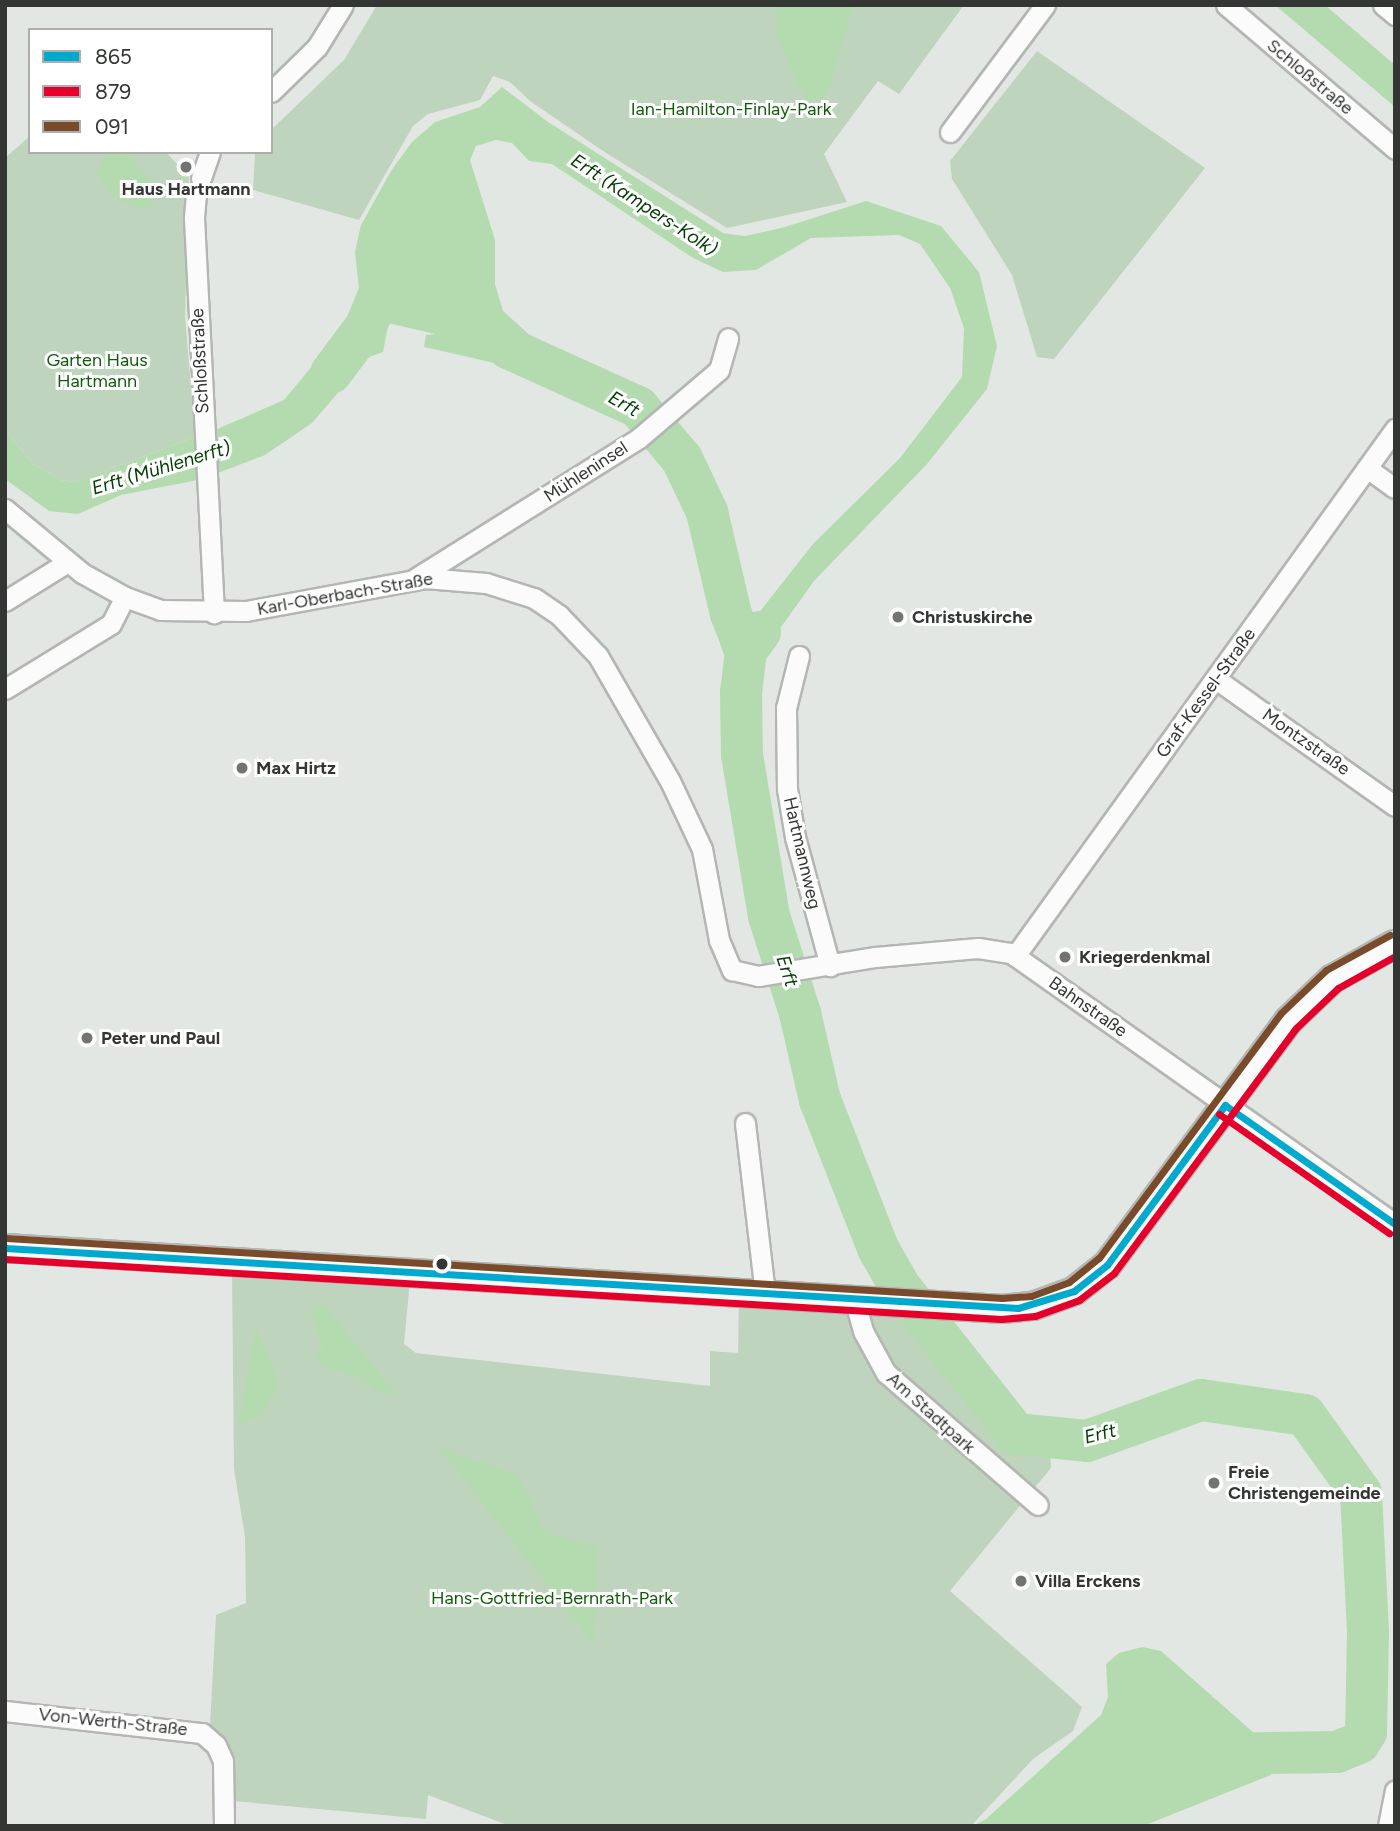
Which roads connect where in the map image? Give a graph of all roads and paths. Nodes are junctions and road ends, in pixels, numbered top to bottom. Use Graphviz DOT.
graph roads {
  1 [pos="343,5"];
  2 [pos="1045,5"];
  3 [pos="1226,5"];
  4 [pos="1383,5"];
  5 [pos="1395,15"];
  6 [pos="273,90"];
  7 [pos="950,132"];
  8 [pos="1395,149"];
  9 [pos="209,154"];
  10 [pos="727,338"];
  11 [pos="1395,429"];
  12 [pos="1367,468"];
  13 [pos="1395,488"];
  14 [pos="5,509"];
  15 [pos="66,563"];
  16 [pos="416,578"];
  17 [pos="125,597"];
  18 [pos="5,601"];
  19 [pos="214,613"];
  20 [pos="799,656"];
  21 [pos="1216,678"];
  22 [pos="5,689"];
  23 [pos="1395,806"];
  24 [pos="1395,944"];
  25 [pos="1015,956"];
  26 [pos="823,967"];
  27 [pos="732,970"];
  28 [pos="1225,1105"];
  29 [pos="745,1123"];
  30 [pos="1395,1224"];
  31 [pos="5,1248"];
  32 [pos="765,1293"];
  33 [pos="854,1299"];
  34 [pos="1038,1505"];
  35 [pos="5,1711"];
  36 [pos="1395,1791"];
  37 [pos="224,1826"];
  38 [pos="1388,1826"];
  1 -- 6 [label="street"];
  2 -- 7 [label="street"];
  3 -- 8 [label="street, Schloßstraße"];
  4 -- 5 [label="street"];
  9 -- 19 [label="street, Schloßstraße"];
  10 -- 16 [label="street, Mühleninsel"];
  11 -- 12 [label="street, Graf-Kessel-Straße"];
  12 -- 13 [label="street"];
  12 -- 21 [label="street, Graf-Kessel-Straße"];
  14 -- 15 [label="street, Karl-Oberbach-Straße"];
  15 -- 17 [label="street, Karl-Oberbach-Straße"];
  15 -- 18 [label="street"];
  16 -- 19 [label="street, Karl-Oberbach-Straße"];
  16 -- 27 [label="street, Karl-Oberbach-Straße"];
  17 -- 19 [label="street, Karl-Oberbach-Straße"];
  17 -- 22 [label="street"];
  20 -- 26 [label="street, Hartmannweg"];
  21 -- 23 [label="street, Montzstraße"];
  21 -- 25 [label="street, Graf-Kessel-Straße"];
  24 -- 28 [label="main road"];
  25 -- 26 [label="street, Bahnstraße"];
  25 -- 28 [label="street, Bahnstraße"];
  26 -- 27 [label="street, Bahnstraße"];
  28 -- 30 [label="street, Bahnstraße"];
  28 -- 33 [label="main road"];
  29 -- 32 [label="street"];
  31 -- 32 [label="main road"];
  32 -- 33 [label="main road"];
  33 -- 34 [label="street, Am Stadtpark"];
  35 -- 37 [label="street, Von-Werth-Straße"];
  36 -- 38 [label="street"];
}
